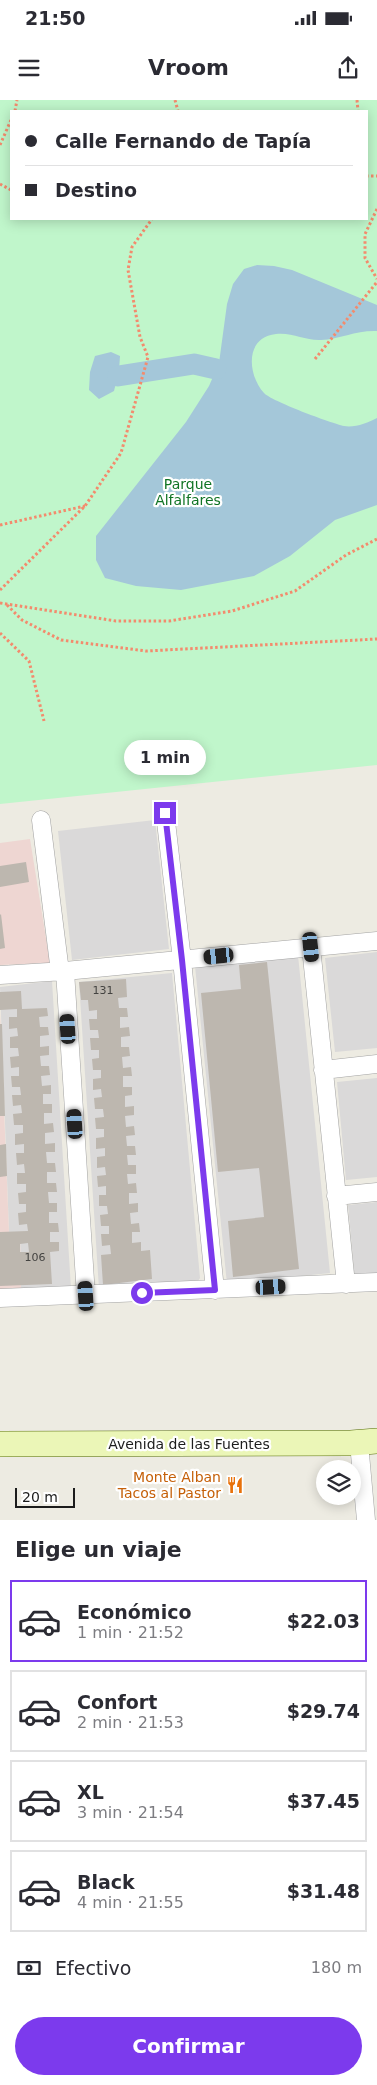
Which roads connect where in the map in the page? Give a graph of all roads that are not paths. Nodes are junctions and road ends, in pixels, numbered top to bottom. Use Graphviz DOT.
graph roads {
  1 [pos="165,813"];
  2 [pos="41,820"];
  3 [pos="377,941"];
  4 [pos="311,947"];
  5 [pos="182,960"];
  6 [pos="62,972"];
  7 [pos="0,975"];
  8 [pos="377,1064"];
  9 [pos="323,1070"];
  10 [pos="377,1192"];
  11 [pos="336,1196"];
  12 [pos="377,1282"];
  13 [pos="346,1284"];
  14 [pos="215,1290"];
  15 [pos="86,1296"];
  16 [pos="0,1298"];
  17 [pos="368,1442"];
  18 [pos="0,1444"];
  19 [pos="366,1520"];
  1 -- 5 [label="street"];
  2 -- 6 [label="street"];
  3 -- 4 [label="street"];
  4 -- 5 [label="street"];
  4 -- 9 [label="street"];
  5 -- 6 [label="street"];
  5 -- 14 [label="street"];
  6 -- 7 [label="street"];
  6 -- 15 [label="street"];
  8 -- 9 [label="street"];
  9 -- 11 [label="street"];
  10 -- 11 [label="street"];
  11 -- 13 [label="street"];
  12 -- 13 [label="street"];
  13 -- 14 [label="street"];
  14 -- 15 [label="street"];
  15 -- 16 [label="street"];
  17 -- 18 [label="main road, Avenida de las Fuentes"];
  17 -- 19 [label="street"];
}
